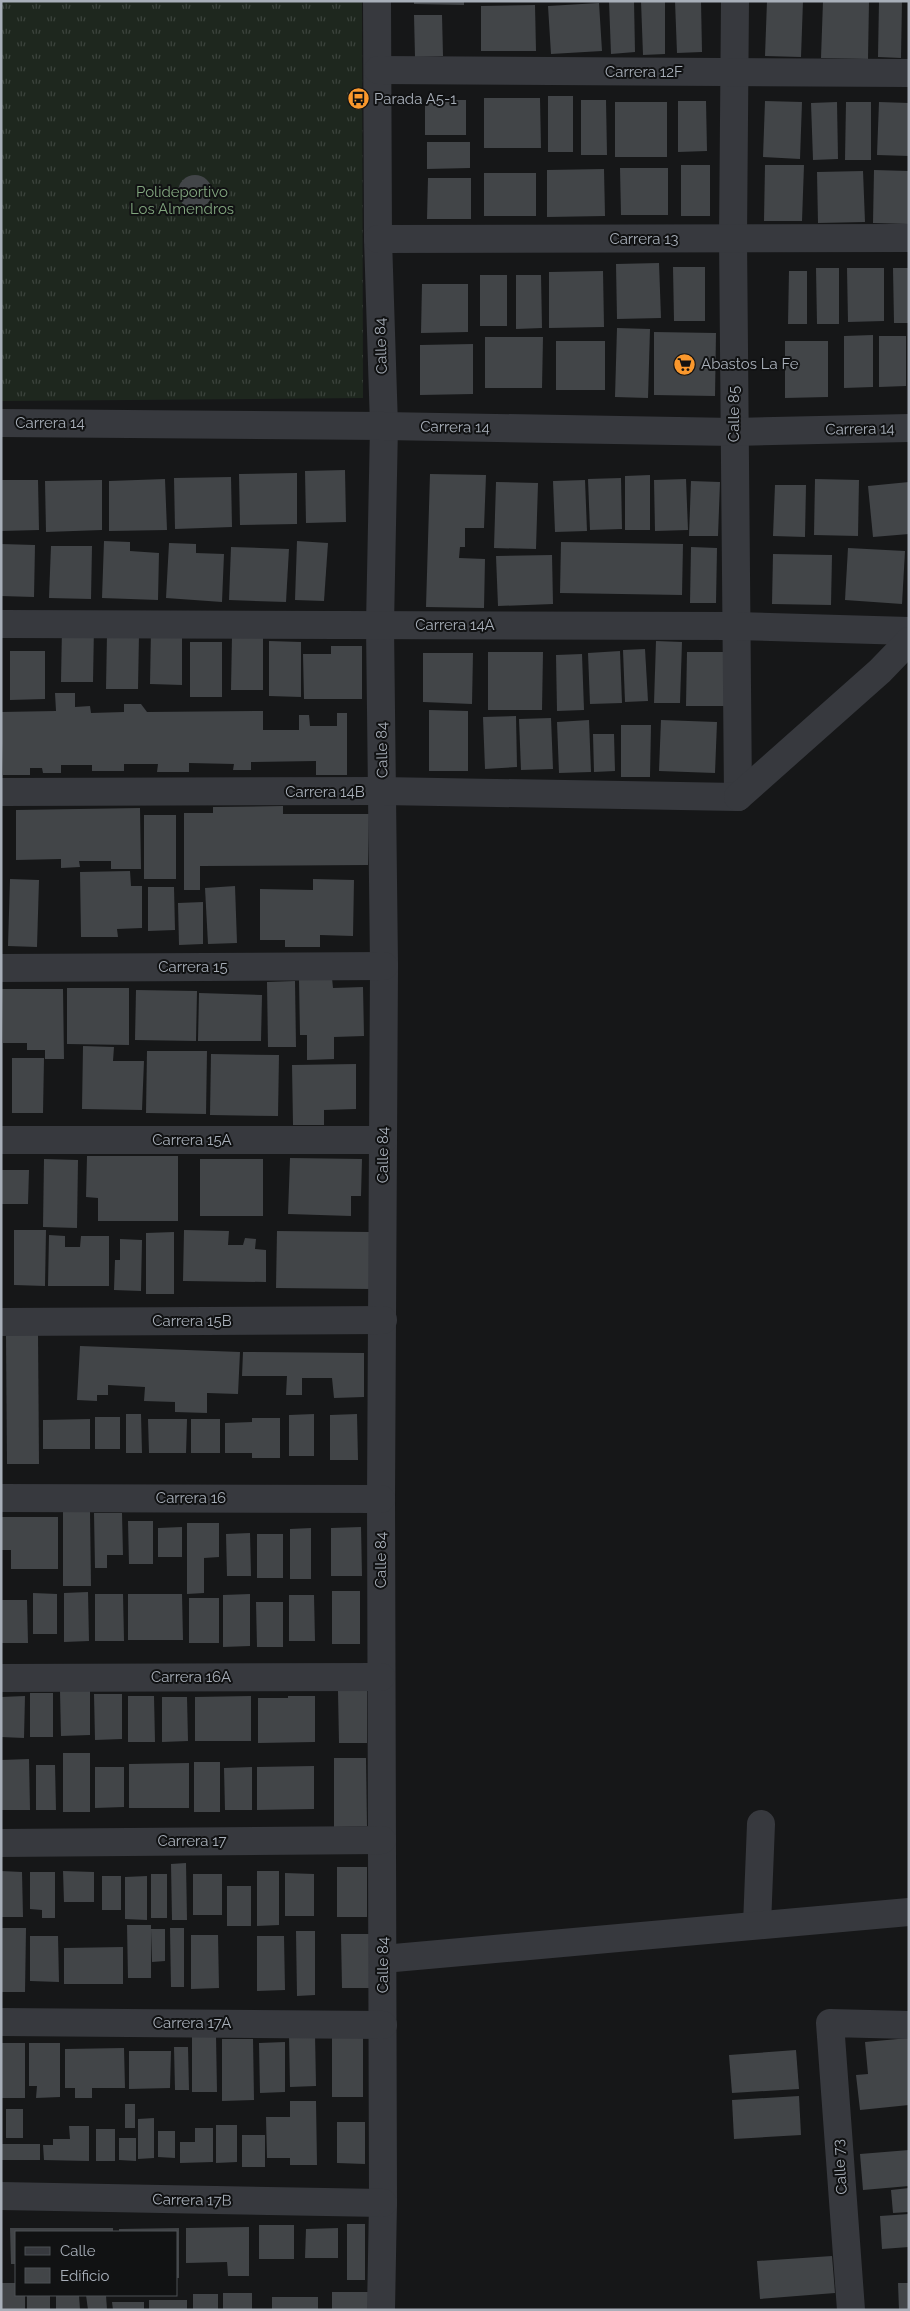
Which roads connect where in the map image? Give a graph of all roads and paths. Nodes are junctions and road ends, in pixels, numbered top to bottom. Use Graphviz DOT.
graph roads {
  1 [pos="377,1"];
  2 [pos="735,1"];
  3 [pos="378,70"];
  4 [pos="735,73"];
  5 [pos="909,73"];
  6 [pos="733,238"];
  7 [pos="909,238"];
  8 [pos="378,239"];
  9 [pos="1,423"];
  10 [pos="384,426"];
  11 [pos="909,428"];
  12 [pos="734,432"];
  13 [pos="1,624"];
  14 [pos="380,625"];
  15 [pos="735,626"];
  16 [pos="909,631"];
  17 [pos="909,641"];
  18 [pos="382,791"];
  19 [pos="1,792"];
  20 [pos="738,797"];
  21 [pos="384,966"];
  22 [pos="1,968"];
  23 [pos="1,1140"];
  24 [pos="383,1140"];
  25 [pos="382,1320"];
  26 [pos="1,1322"];
  27 [pos="1,1498"];
  28 [pos="381,1499"];
  29 [pos="381,1677"];
  30 [pos="1,1678"];
  31 [pos="761,1824"];
  32 [pos="382,1840"];
  33 [pos="1,1843"];
  34 [pos="909,1912"];
  35 [pos="757,1925"];
  36 [pos="383,1959"];
  37 [pos="1,2022"];
  38 [pos="383,2025"];
  39 [pos="909,2025"];
  40 [pos="1,2196"];
  41 [pos="384,2203"];
  42 [pos="381,2310"];
  43 [pos="851,2310"];
  1 -- 3 [label="street, Calle 84"];
  2 -- 4 [label="street, Calle 85"];
  3 -- 4 [label="street, Carrera 12F"];
  3 -- 8 [label="street, Calle 84"];
  4 -- 5 [label="street, Carrera 12F"];
  4 -- 6 [label="street, Calle 85"];
  6 -- 7 [label="street, Carrera 13"];
  6 -- 8 [label="street, Carrera 13"];
  6 -- 12 [label="street, Calle 85"];
  8 -- 10 [label="street, Calle 84"];
  9 -- 10 [label="street, Carrera 14"];
  10 -- 12 [label="street, Carrera 14"];
  10 -- 14 [label="street, Calle 84"];
  11 -- 12 [label="street, Carrera 14"];
  12 -- 15 [label="street, Calle 85"];
  13 -- 14 [label="street, Carrera 14A"];
  14 -- 15 [label="street, Carrera 14A"];
  14 -- 18 [label="street, Calle 84"];
  15 -- 16 [label="street, Carrera 14A"];
  15 -- 20 [label="street, Calle 85"];
  17 -- 20 [label="street"];
  18 -- 19 [label="street, Carrera 14B"];
  18 -- 20 [label="street, Carrera 14B"];
  18 -- 21 [label="street, Calle 84"];
  21 -- 22 [label="street, Carrera 15"];
  21 -- 24 [label="street, Calle 84"];
  23 -- 24 [label="street, Carrera 15A"];
  24 -- 25 [label="street, Calle 84"];
  25 -- 26 [label="street, Carrera 15B"];
  25 -- 28 [label="street, Calle 84"];
  27 -- 28 [label="street, Carrera 16"];
  28 -- 29 [label="street, Calle 84"];
  29 -- 30 [label="street, Carrera 16A"];
  29 -- 32 [label="street, Calle 84"];
  31 -- 35 [label="street"];
  32 -- 33 [label="street, Carrera 17"];
  32 -- 36 [label="street, Calle 84"];
  34 -- 35 [label="street"];
  35 -- 36 [label="street"];
  36 -- 38 [label="street, Calle 84"];
  37 -- 38 [label="street, Carrera 17A"];
  38 -- 41 [label="street, Calle 84"];
  39 -- 43 [label="street, Calle 73"];
  40 -- 41 [label="street, Carrera 17B"];
  41 -- 42 [label="street, Calle 84"];
}
